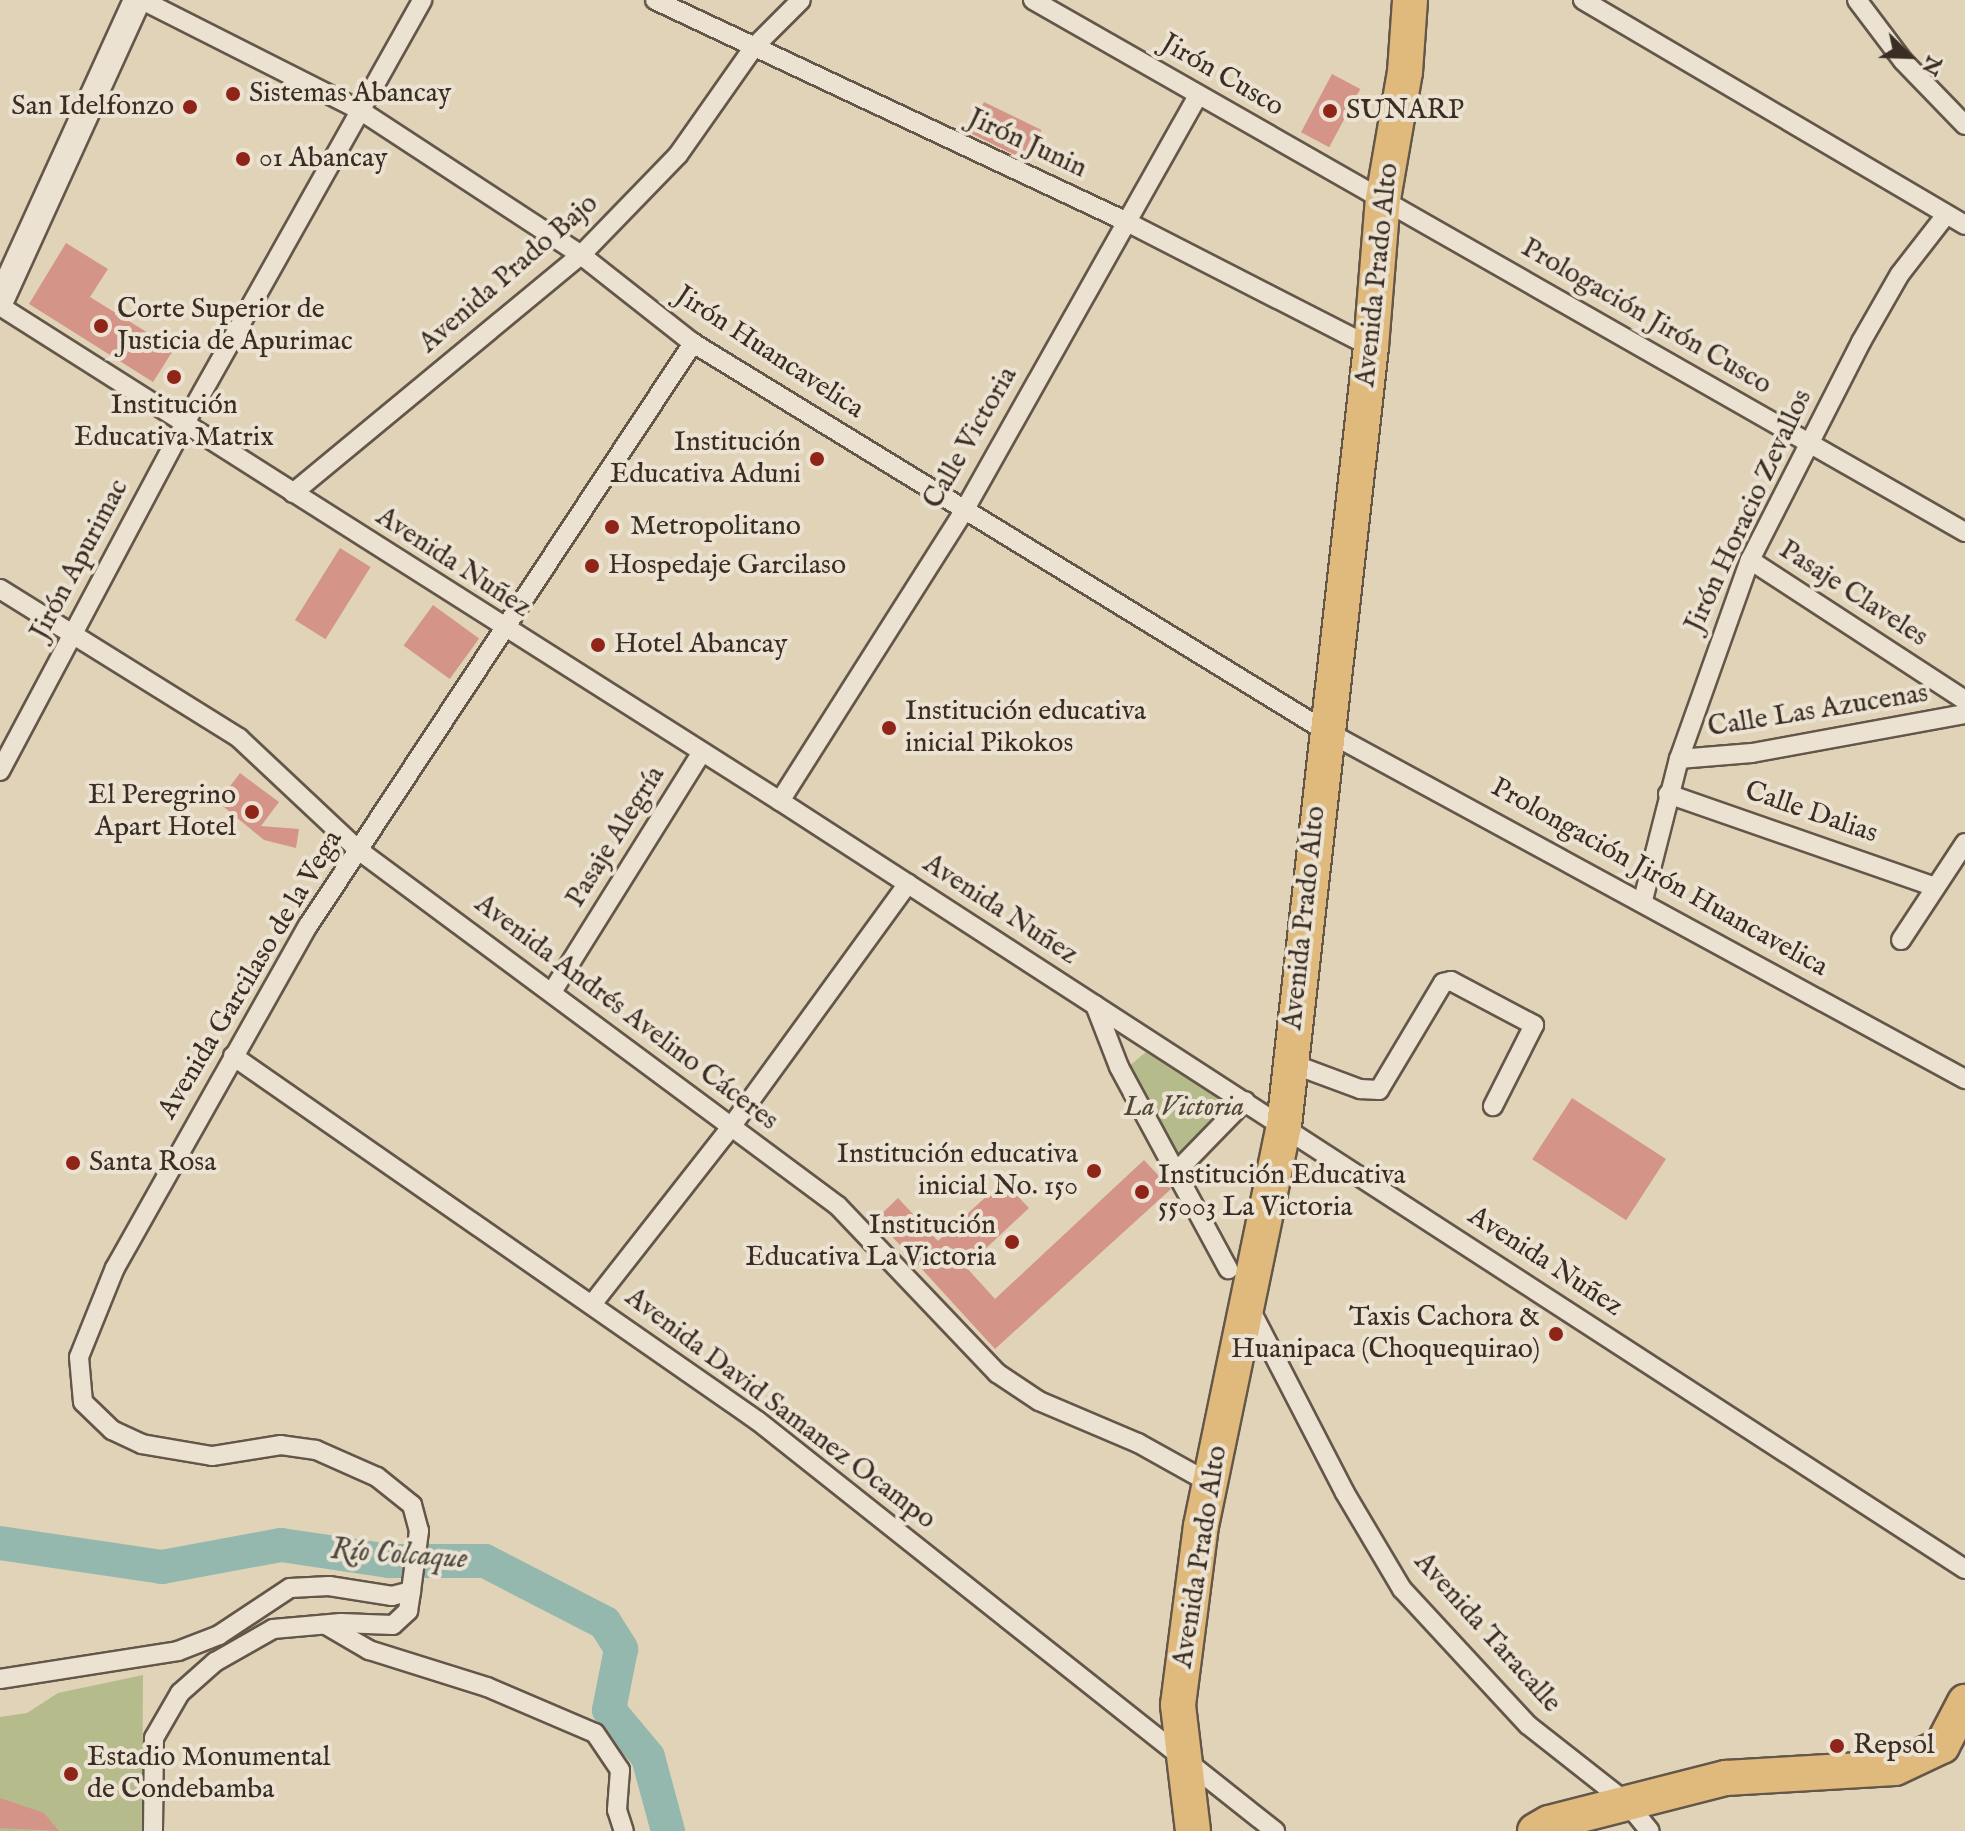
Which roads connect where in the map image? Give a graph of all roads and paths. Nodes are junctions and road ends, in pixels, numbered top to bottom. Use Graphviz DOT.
graph roads {
  1 [pos="140,0"];
  2 [pos="422,0"];
  3 [pos="655,0"];
  4 [pos="801,0"];
  5 [pos="1033,0"];
  6 [pos="1410,0"];
  7 [pos="1583,0"];
  8 [pos="1857,0"];
  9 [pos="754,47"];
  10 [pos="1198,95"];
  11 [pos="358,109"];
  12 [pos="1965,125"];
  13 [pos="1383,199"];
  14 [pos="1946,215"];
  15 [pos="1125,221"];
  16 [pos="1965,225"];
  17 [pos="581,255"];
  18 [pos="0,303"];
  19 [pos="693,343"];
  20 [pos="1371,347"];
  21 [pos="185,423"];
  22 [pos="1810,443"];
  23 [pos="293,493"];
  24 [pos="965,509"];
  25 [pos="1965,532"];
  26 [pos="1750,560"];
  27 [pos="0,589"];
  28 [pos="503,628"];
  29 [pos="73,632"];
  30 [pos="1965,700"];
  31 [pos="1965,714"];
  32 [pos="1324,730"];
  33 [pos="702,752"];
  34 [pos="1679,759"];
  35 [pos="0,771"];
  36 [pos="1668,794"];
  37 [pos="780,801"];
  38 [pos="1965,843"];
  39 [pos="357,849"];
  40 [pos="908,883"];
  41 [pos="1935,887"];
  42 [pos="1643,900"];
  43 [pos="1901,940"];
  44 [pos="552,992"];
  45 [pos="1095,1005"];
  46 [pos="233,1056"];
  47 [pos="1290,1063"];
  48 [pos="1965,1079"];
  49 [pos="1245,1101"];
  50 [pos="1493,1106"];
  51 [pos="1284,1126"];
  52 [pos="731,1127"];
  53 [pos="1176,1172"];
  54 [pos="1228,1269"];
  55 [pos="593,1303"];
  56 [pos="1248,1305"];
  57 [pos="1210,1483"];
  58 [pos="1965,1569"];
  59 [pos="411,1588"];
  60 [pos="326,1625"];
  61 [pos="0,1679"];
  62 [pos="1965,1702"];
  63 [pos="1188,1763"];
  64 [pos="1627,1803"];
  65 [pos="153,1831"];
  66 [pos="624,1831"];
  67 [pos="1193,1831"];
  68 [pos="1275,1831"];
  69 [pos="1535,1831"];
  70 [pos="1650,1831"];
  1 -- 11 [label="street, Jirón Huancavelica"];
  1 -- 18 [label="street"];
  2 -- 11 [label="street, Jirón Apurimac"];
  3 -- 9 [label="street, Jirón Junin"];
  4 -- 9 [label="street, Avenida Prado Bajo"];
  5 -- 10 [label="street, Jirón Cusco"];
  6 -- 13 [label="highway, Avenida Prado Alto"];
  7 -- 14 [label="street"];
  8 -- 12 [label="street"];
  9 -- 15 [label="street, Jirón Junin"];
  9 -- 17 [label="street, Avenida Prado Bajo"];
  10 -- 13 [label="street, Jirón Cusco"];
  10 -- 15 [label="street, Calle Victoria"];
  11 -- 17 [label="street, Jirón Huancavelica"];
  11 -- 21 [label="street, Jirón Apurimac"];
  13 -- 20 [label="highway, Avenida Prado Alto"];
  13 -- 22 [label="street, Prologación Jirón Cusco"];
  14 -- 16 [label="street"];
  14 -- 22 [label="street, Jirón Horacio Zevallos"];
  15 -- 20 [label="street, Jirón Junin"];
  15 -- 24 [label="street, Calle Victoria"];
  17 -- 19 [label="street, Jirón Huancavelica"];
  17 -- 23 [label="street, Avenida Prado Bajo"];
  18 -- 21 [label="street, Avenida Nuñez"];
  19 -- 24 [label="street, Jirón Huancavelica"];
  19 -- 28 [label="street, Avenida Garcilaso de la Vega"];
  20 -- 32 [label="highway, Avenida Prado Alto"];
  21 -- 23 [label="street, Avenida Nuñez"];
  21 -- 29 [label="street, Jirón Apurimac"];
  22 -- 25 [label="street, Prologación Jirón Cusco"];
  22 -- 26 [label="street, Jirón Horacio Zevallos"];
  23 -- 28 [label="street, Avenida Nuñez"];
  24 -- 32 [label="street, Jirón Huancavelica"];
  24 -- 37 [label="street, Calle Victoria"];
  26 -- 30 [label="street, Pasaje Claveles"];
  26 -- 34 [label="street, Jirón Horacio Zevallos"];
  27 -- 29 [label="street, Avenida Andrés Avelino Cáceres"];
  28 -- 33 [label="street, Avenida Nuñez"];
  28 -- 39 [label="street, Avenida Garcilaso de la Vega"];
  29 -- 35 [label="street, Jirón Apurimac"];
  29 -- 39 [label="street, Avenida Andrés Avelino Cáceres"];
  31 -- 34 [label="street, Calle Las Azucenas"];
  32 -- 42 [label="street, Prolongación Jirón Huancavelica"];
  32 -- 47 [label="highway, Avenida Prado Alto"];
  33 -- 37 [label="street, Avenida Nuñez"];
  33 -- 44 [label="street, Pasaje Alegría"];
  34 -- 36 [label="street, Jirón Horacio Zevallos"];
  36 -- 41 [label="street, Calle Dalias"];
  36 -- 42 [label="street, Jirón Horacio Zevallos"];
  37 -- 40 [label="street, Avenida Nuñez"];
  38 -- 41 [label="street"];
  39 -- 44 [label="street, Avenida Andrés Avelino Cáceres"];
  39 -- 46 [label="street, Avenida Garcilaso de la Vega"];
  40 -- 45 [label="street, Avenida Nuñez"];
  40 -- 52 [label="street"];
  41 -- 43 [label="street"];
  42 -- 48 [label="street, Prolongación Jirón Huancavelica"];
  44 -- 52 [label="street, Avenida Andrés Avelino Cáceres"];
  45 -- 49 [label="street, Avenida Nuñez"];
  45 -- 53 [label="street"];
  46 -- 55 [label="street, Avenida David Samanez Ocampo"];
  46 -- 59 [label="street, Avenida Garcilaso de la Vega"];
  47 -- 50 [label="street"];
  47 -- 51 [label="highway, Avenida Prado Alto"];
  49 -- 51 [label="street, Avenida Nuñez"];
  49 -- 53 [label="street"];
  51 -- 56 [label="highway, Avenida Prado Alto"];
  51 -- 58 [label="street, Avenida Nuñez"];
  52 -- 55 [label="street"];
  52 -- 57 [label="street, Avenida Andrés Avelino Cáceres"];
  53 -- 54 [label="street"];
  55 -- 63 [label="street, Avenida David Samanez Ocampo"];
  56 -- 57 [label="highway, Avenida Prado Alto"];
  56 -- 64 [label="street, Avenida Taracalle"];
  57 -- 63 [label="highway, Avenida Prado Alto"];
  59 -- 60 [label="street"];
  59 -- 61 [label="street"];
  60 -- 65 [label="street"];
  60 -- 66 [label="street"];
  62 -- 64 [label="highway"];
  63 -- 67 [label="highway, Avenida Prado Alto"];
  63 -- 68 [label="street, Avenida David Samanez Ocampo"];
  64 -- 69 [label="highway"];
  64 -- 70 [label="street, Avenida Taracalle"];
}
